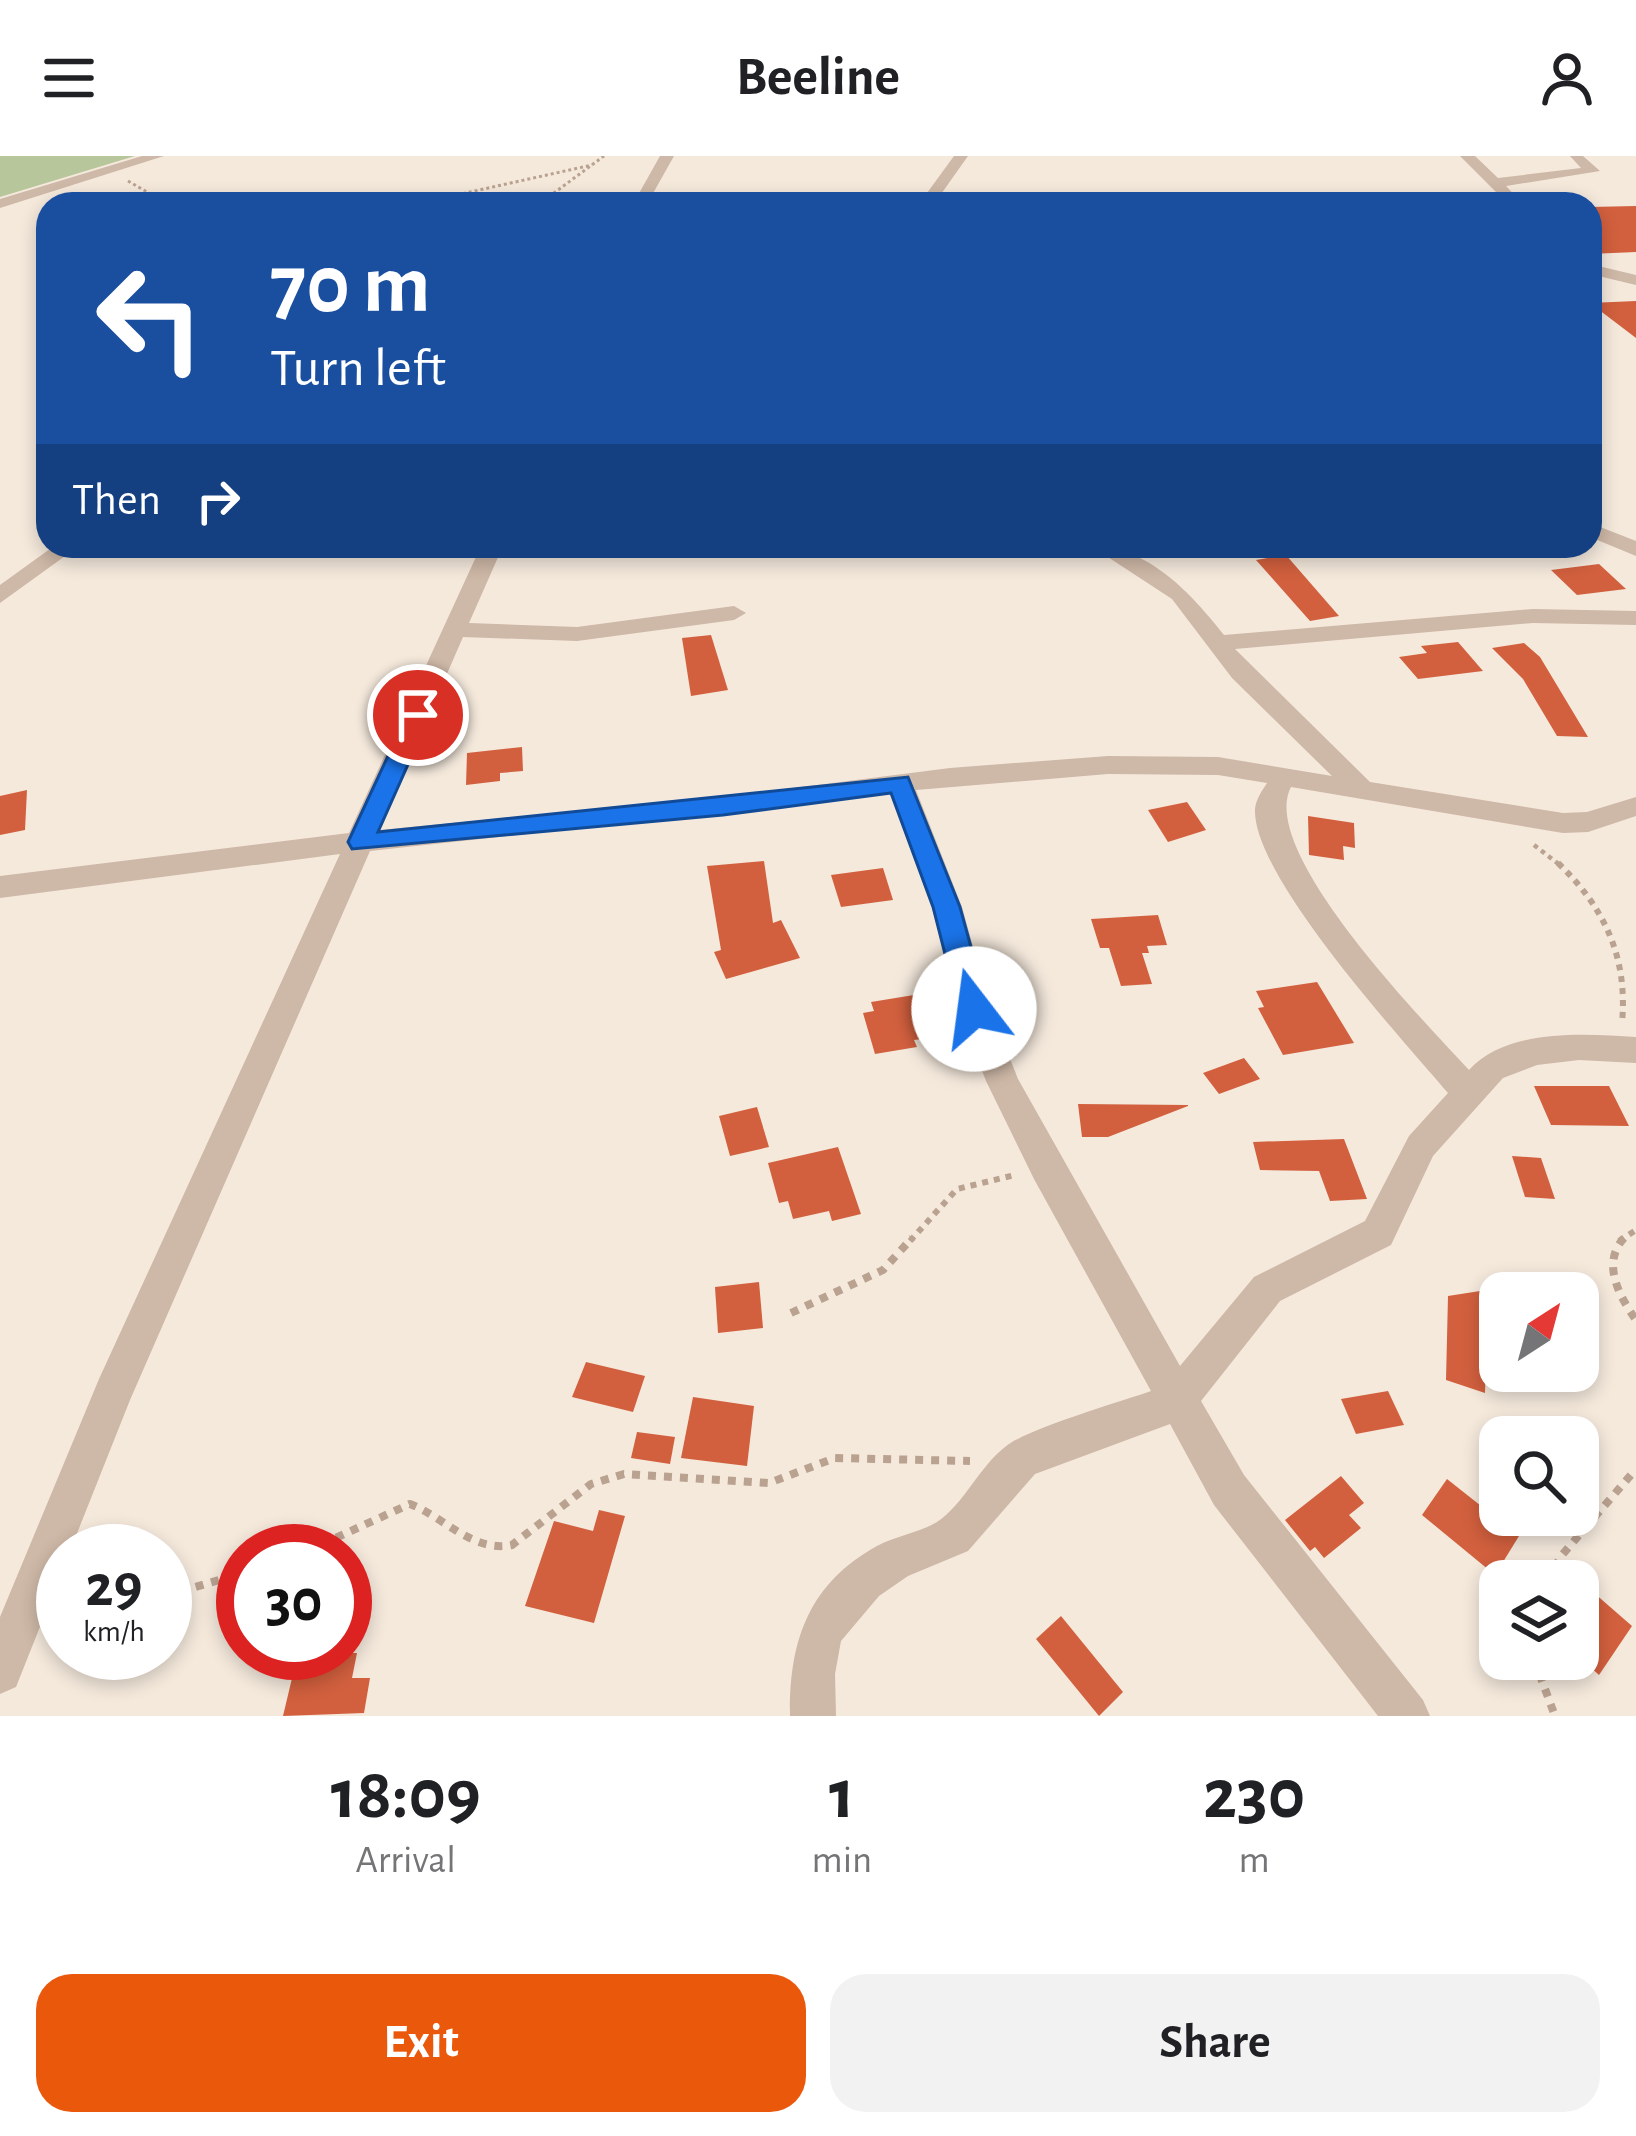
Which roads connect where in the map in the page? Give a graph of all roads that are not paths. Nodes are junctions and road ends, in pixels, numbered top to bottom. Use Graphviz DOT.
graph roads {
  1 [pos="157,156"];
  2 [pos="668,156"];
  3 [pos="961,156"];
  4 [pos="1467,156"];
  5 [pos="1576,157"];
  6 [pos="1494,183"];
  7 [pos="40,192"];
  8 [pos="647,192"];
  9 [pos="935,192"];
  10 [pos="1503,192"];
  11 [pos="36,193"];
  12 [pos="0,204"];
  13 [pos="1602,272"];
  14 [pos="1636,280"];
  15 [pos="1602,534"];
  16 [pos="1636,549"];
  17 [pos="52,558"];
  18 [pos="487,558"];
  19 [pos="1123,558"];
  20 [pos="0,596"];
  21 [pos="734,614"];
  22 [pos="1636,618"];
  23 [pos="456,630"];
  24 [pos="1220,643"];
  25 [pos="1285,775"];
  26 [pos="900,783"];
  27 [pos="1363,789"];
  28 [pos="1636,806"];
  29 [pos="361,842"];
  30 [pos="0,887"];
  31 [pos="1624,1048"];
  32 [pos="1466,1090"];
  33 [pos="1175,1402"];
  34 [pos="0,1671"];
  35 [pos="813,1716"];
  36 [pos="1407,1716"];
  1 -- 7 [label="street"];
  2 -- 8 [label="street"];
  3 -- 9 [label="street"];
  4 -- 6 [label="street"];
  5 -- 6 [label="street"];
  6 -- 10 [label="street"];
  11 -- 12 [label="street"];
  13 -- 14 [label="street"];
  15 -- 16 [label="street"];
  17 -- 20 [label="street"];
  18 -- 23 [label="street"];
  19 -- 24 [label="street"];
  21 -- 23 [label="street"];
  22 -- 24 [label="street"];
  23 -- 29 [label="street"];
  24 -- 27 [label="street"];
  25 -- 26 [label="street"];
  25 -- 27 [label="street"];
  25 -- 32 [label="street"];
  26 -- 29 [label="street"];
  26 -- 33 [label="street"];
  27 -- 28 [label="street"];
  29 -- 30 [label="street"];
  29 -- 34 [label="street"];
  31 -- 32 [label="street"];
  32 -- 33 [label="street"];
  33 -- 35 [label="street"];
  33 -- 36 [label="street"];
}
